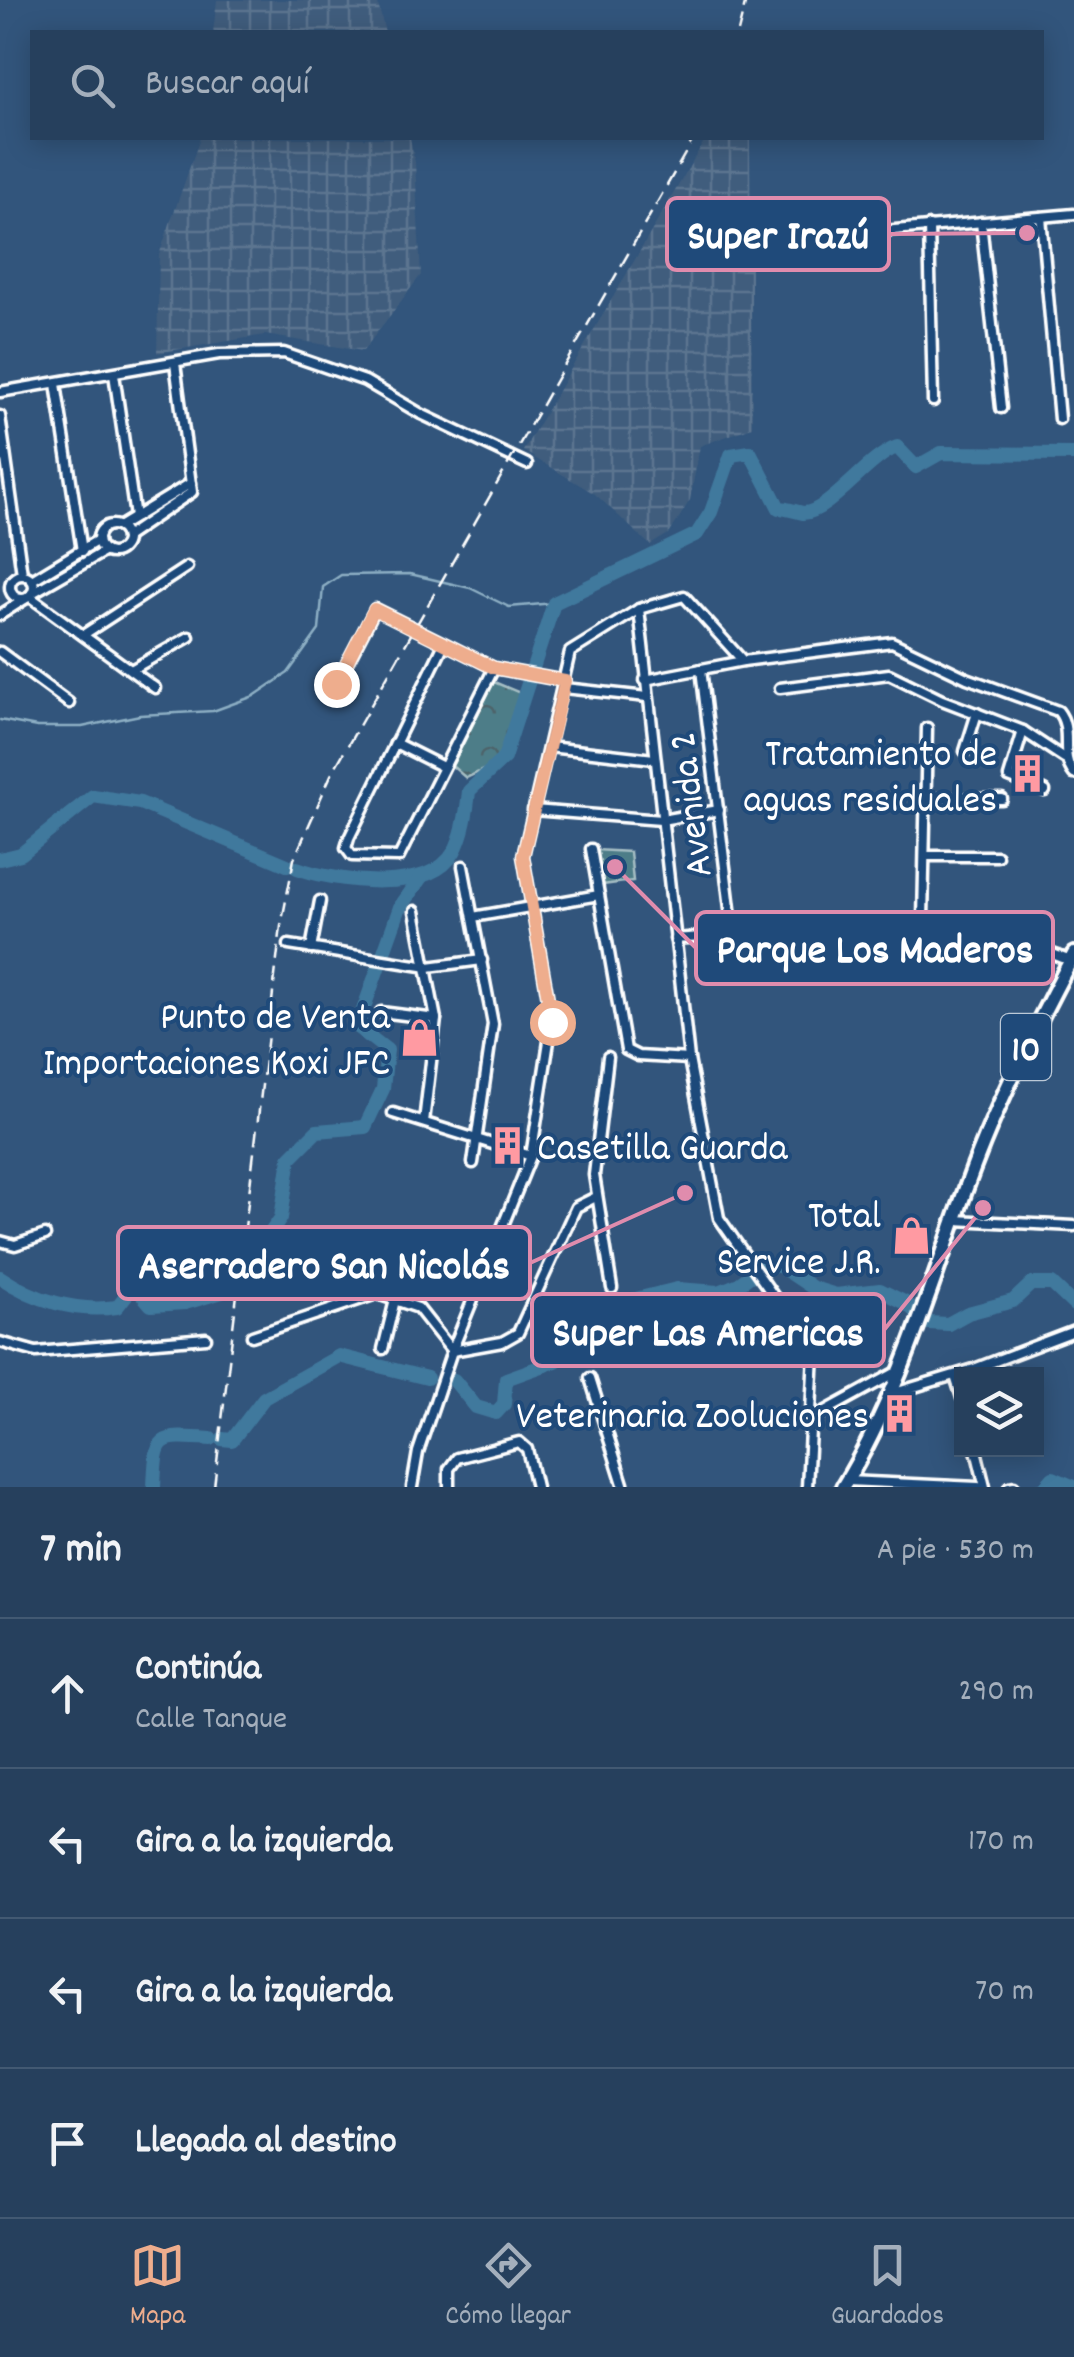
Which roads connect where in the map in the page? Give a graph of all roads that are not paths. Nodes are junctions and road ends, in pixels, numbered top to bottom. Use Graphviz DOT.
graph roads {
  1 [pos="1074,214"];
  2 [pos="1041,217"];
  3 [pos="982,222"];
  4 [pos="929,226"];
  5 [pos="748,243"];
  6 [pos="175,363"];
  7 [pos="114,374"];
  8 [pos="56,384"];
  9 [pos="0,392"];
  10 [pos="932,401"];
  11 [pos="1001,408"];
  12 [pos="0,416"];
  13 [pos="1059,418"];
  14 [pos="527,464"];
  15 [pos="191,483"];
  16 [pos="136,518"];
  17 [pos="119,527"];
  18 [pos="126,537"];
  19 [pos="98,540"];
  20 [pos="82,551"];
  21 [pos="105,552"];
  22 [pos="188,567"];
  23 [pos="22,574"];
  24 [pos="0,576"];
  25 [pos="32,580"];
  26 [pos="10,583"];
  27 [pos="12,594"];
  28 [pos="29,596"];
  29 [pos="0,602"];
  30 [pos="639,609"];
  31 [pos="0,615"];
  32 [pos="83,635"];
  33 [pos="189,636"];
  34 [pos="444,644"];
  35 [pos="0,652"];
  36 [pos="744,662"];
  37 [pos="494,668"];
  38 [pos="132,670"];
  39 [pos="701,670"];
  40 [pos="646,680"];
  41 [pos="340,681"];
  42 [pos="564,685"];
  43 [pos="155,688"];
  44 [pos="780,688"];
  45 [pos="647,696"];
  46 [pos="69,704"];
  47 [pos="977,714"];
  48 [pos="927,728"];
  49 [pos="1023,731"];
  50 [pos="395,743"];
  51 [pos="549,747"];
  52 [pos="965,751"];
  53 [pos="654,758"];
  54 [pos="1064,758"];
  55 [pos="443,767"];
  56 [pos="1074,774"];
  57 [pos="1046,792"];
  58 [pos="927,799"];
  59 [pos="1002,799"];
  60 [pos="534,810"];
  61 [pos="719,810"];
  62 [pos="662,820"];
  63 [pos="591,849"];
  64 [pos="926,856"];
  65 [pos="997,856"];
  66 [pos="463,866"];
  67 [pos="598,895"];
  68 [pos="320,902"];
  69 [pos="530,908"];
  70 [pos="415,911"];
  71 [pos="473,917"];
  72 [pos="923,920"];
  73 [pos="733,933"];
  74 [pos="675,939"];
  75 [pos="288,945"];
  76 [pos="310,949"];
  77 [pos="1073,959"];
  78 [pos="482,960"];
  79 [pos="428,967"];
  80 [pos="382,1012"];
  81 [pos="436,1019"];
  82 [pos="608,1057"];
  83 [pos="689,1058"];
  84 [pos="393,1113"];
  85 [pos="424,1122"];
  86 [pos="477,1139"];
  87 [pos="531,1156"];
  88 [pos="473,1162"];
  89 [pos="596,1197"];
  90 [pos="955,1220"];
  91 [pos="1074,1226"];
  92 [pos="45,1234"];
  93 [pos="0,1241"];
  94 [pos="612,1288"];
  95 [pos="395,1300"];
  96 [pos="1074,1330"];
  97 [pos="252,1336"];
  98 [pos="206,1338"];
  99 [pos="0,1342"];
  100 [pos="384,1349"];
  101 [pos="452,1351"];
  102 [pos="978,1367"];
  103 [pos="902,1369"];
  104 [pos="954,1376"];
  105 [pos="590,1378"];
  106 [pos="891,1394"];
  107 [pos="813,1418"];
  108 [pos="978,1457"];
  109 [pos="845,1484"];
  110 [pos="412,1487"];
  111 [pos="450,1487"];
  112 [pos="536,1487"];
  113 [pos="624,1487"];
  114 [pos="807,1487"];
  115 [pos="978,1487"];
  116 [pos="986,1487"];
  1 -- 2 [label="street"];
  2 -- 3 [label="street"];
  2 -- 13 [label="street"];
  3 -- 4 [label="street"];
  3 -- 11 [label="street"];
  4 -- 5 [label="street"];
  4 -- 10 [label="street"];
  6 -- 7 [label="street"];
  6 -- 14 [label="street"];
  6 -- 15 [label="street"];
  7 -- 8 [label="street"];
  7 -- 16 [label="street"];
  8 -- 9 [label="street"];
  8 -- 20 [label="street"];
  12 -- 23 [label="street"];
  15 -- 16 [label="street"];
  15 -- 18 [label="street"];
  16 -- 17 [label="street"];
  17 -- 18 [label="street"];
  17 -- 19 [label="street"];
  18 -- 21 [label="street"];
  19 -- 20 [label="street"];
  19 -- 21 [label="street"];
  20 -- 25 [label="street"];
  21 -- 28 [label="street"];
  22 -- 32 [label="street"];
  23 -- 25 [label="street"];
  23 -- 26 [label="street"];
  24 -- 26 [label="street"];
  25 -- 28 [label="street"];
  26 -- 27 [label="street"];
  27 -- 28 [label="street"];
  27 -- 29 [label="street"];
  28 -- 31 [label="street"];
  28 -- 32 [label="street"];
  30 -- 36 [label="street"];
  30 -- 40 [label="street"];
  30 -- 42 [label="street"];
  32 -- 38 [label="street"];
  33 -- 38 [label="street"];
  34 -- 37 [label="street"];
  34 -- 41 [label="street"];
  34 -- 50 [label="street"];
  35 -- 46 [label="street"];
  36 -- 39 [label="street"];
  36 -- 54 [label="street"];
  37 -- 42 [label="street"];
  37 -- 55 [label="street"];
  38 -- 43 [label="street"];
  39 -- 40 [label="street"];
  39 -- 61 [label="street, Avenida 2"];
  40 -- 45 [label="street"];
  42 -- 45 [label="street"];
  42 -- 51 [label="street"];
  44 -- 47 [label="street"];
  45 -- 53 [label="street"];
  47 -- 49 [label="street"];
  47 -- 52 [label="street"];
  48 -- 58 [label="street"];
  49 -- 54 [label="street"];
  49 -- 57 [label="street"];
  50 -- 55 [label="street"];
  50 -- 55 [label="street"];
  51 -- 53 [label="street"];
  51 -- 60 [label="street"];
  53 -- 62 [label="street"];
  54 -- 56 [label="street"];
  58 -- 59 [label="street"];
  58 -- 64 [label="street"];
  60 -- 62 [label="street"];
  60 -- 69 [label="street"];
  61 -- 62 [label="street"];
  61 -- 73 [label="street, Avenida 2"];
  62 -- 74 [label="street"];
  63 -- 67 [label="street"];
  64 -- 65 [label="street"];
  64 -- 72 [label="street"];
  66 -- 71 [label="street"];
  67 -- 69 [label="street"];
  67 -- 83 [label="street"];
  68 -- 76 [label="street"];
  69 -- 71 [label="street"];
  69 -- 87 [label="street"];
  70 -- 79 [label="street"];
  71 -- 78 [label="street"];
  72 -- 73 [label="street"];
  72 -- 77 [label="street"];
  73 -- 74 [label="street"];
  74 -- 83 [label="street"];
  75 -- 76 [label="street"];
  76 -- 79 [label="street"];
  77 -- 90 [label="main road, 10"];
  78 -- 79 [label="street"];
  78 -- 86 [label="street"];
  79 -- 81 [label="street"];
  80 -- 81 [label="street"];
  81 -- 85 [label="street"];
  82 -- 89 [label="street"];
  83 -- 107 [label="street"];
  84 -- 85 [label="street"];
  85 -- 86 [label="street"];
  86 -- 87 [label="street"];
  86 -- 88 [label="street"];
  87 -- 101 [label="street"];
  89 -- 94 [label="street"];
  89 -- 101 [label="street"];
  90 -- 91 [label="street"];
  90 -- 103 [label="main road, 10"];
  92 -- 93 [label="street"];
  95 -- 97 [label="street"];
  95 -- 100 [label="street"];
  95 -- 101 [label="street"];
  96 -- 102 [label="street"];
  98 -- 99 [label="street"];
  101 -- 110 [label="street"];
  103 -- 106 [label="main road, 10"];
  103 -- 107 [label="street"];
  104 -- 106 [label="street"];
  105 -- 113 [label="street"];
  106 -- 109 [label="main road, 10"];
  107 -- 114 [label="street"];
  108 -- 116 [label="street"];
  109 -- 115 [label="street"];
  111 -- 112 [label="street"];
}
